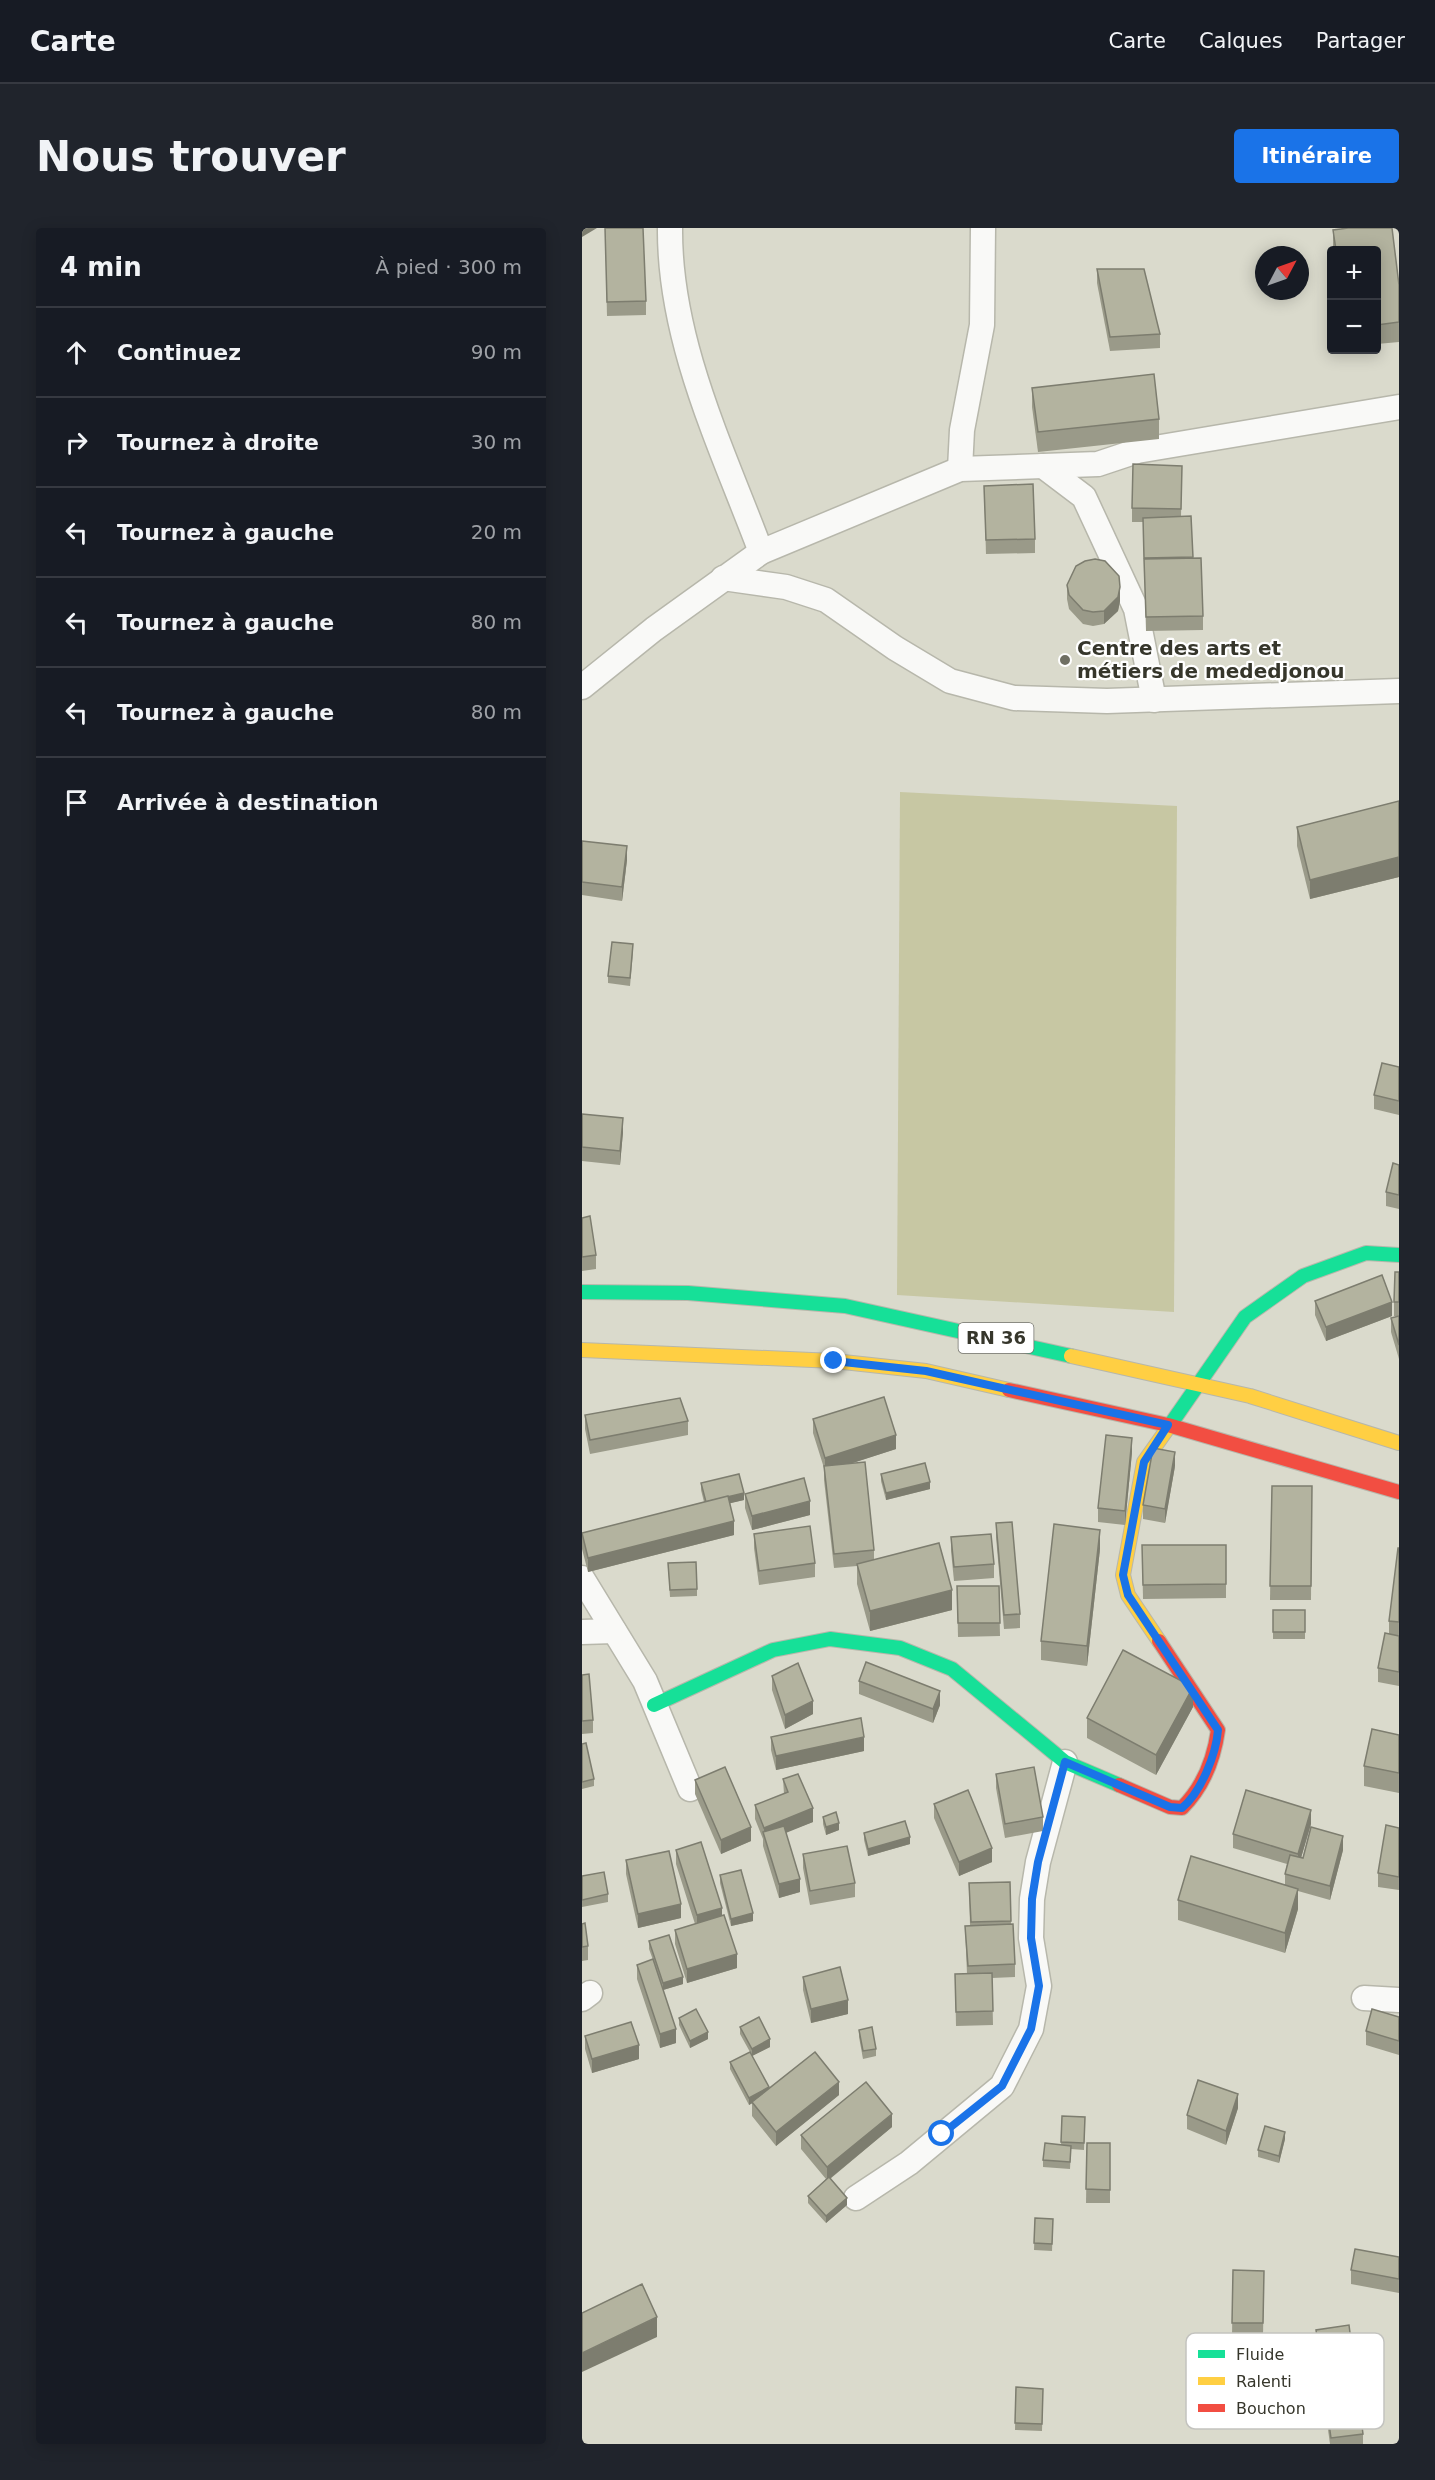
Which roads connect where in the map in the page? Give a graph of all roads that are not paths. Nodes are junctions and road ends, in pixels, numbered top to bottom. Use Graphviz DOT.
graph roads {
  1 [pos="670,228"];
  2 [pos="983,228"];
  3 [pos="1399,408"];
  4 [pos="1043,466"];
  5 [pos="960,469"];
  6 [pos="761,552"];
  7 [pos="723,578"];
  8 [pos="582,687"];
  9 [pos="1399,691"];
  10 [pos="1154,700"];
  11 [pos="1399,1256"];
  12 [pos="582,1292"];
  13 [pos="582,1350"];
  14 [pos="1197,1384"];
  15 [pos="1168,1425"];
  16 [pos="1399,1443"];
  17 [pos="1399,1492"];
  18 [pos="582,1578"];
  19 [pos="614,1631"];
  20 [pos="582,1632"];
  21 [pos="654,1706"];
  22 [pos="1065,1762"];
  23 [pos="690,1789"];
  24 [pos="1364,1998"];
  25 [pos="1399,2001"];
  26 [pos="856,2199"];
  1 -- 6 [label="street"];
  2 -- 5 [label="street"];
  3 -- 4 [label="street"];
  4 -- 5 [label="street"];
  4 -- 10 [label="street"];
  5 -- 6 [label="street"];
  6 -- 7 [label="street"];
  7 -- 8 [label="street"];
  7 -- 10 [label="street"];
  9 -- 10 [label="street"];
  11 -- 14 [label="main road"];
  12 -- 14 [label="main road, RN 36"];
  13 -- 15 [label="main road, RN 36"];
  14 -- 15 [label="main road"];
  14 -- 16 [label="main road, RN 36"];
  15 -- 17 [label="main road, RN 36"];
  15 -- 22 [label="main road"];
  18 -- 19 [label="street"];
  19 -- 20 [label="street"];
  19 -- 21 [label="street"];
  21 -- 22 [label="main road"];
  21 -- 23 [label="street"];
  22 -- 26 [label="street"];
  24 -- 25 [label="street"];
}
